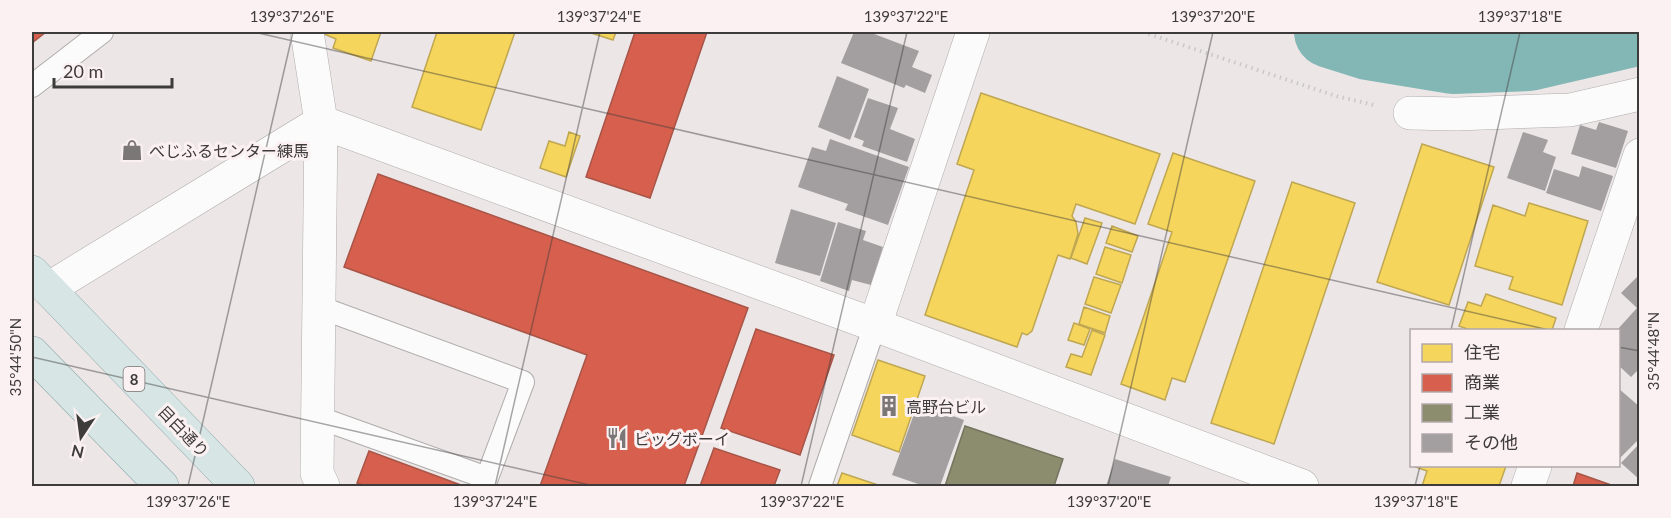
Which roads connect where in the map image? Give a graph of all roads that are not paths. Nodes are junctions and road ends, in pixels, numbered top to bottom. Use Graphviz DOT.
graph roads {
  1 [pos="102,32"];
  2 [pos="307,32"];
  3 [pos="973,32"];
  4 [pos="32,86"];
  5 [pos="1640,94"];
  6 [pos="1410,113"];
  7 [pos="321,122"];
  8 [pos="1637,172"];
  9 [pos="40,280"];
  10 [pos="319,307"];
  11 [pos="875,325"];
  12 [pos="1581,329"];
  13 [pos="32,353"];
  14 [pos="317,417"];
  15 [pos="1534,467"];
  16 [pos="486,482"];
  17 [pos="162,486"];
  18 [pos="238,486"];
  19 [pos="323,486"];
  20 [pos="820,486"];
  21 [pos="1302,486"];
  22 [pos="1528,486"];
  1 -- 4 [label="lane"];
  2 -- 7 [label="street"];
  3 -- 11 [label="street"];
  5 -- 6 [label="street"];
  7 -- 9 [label="street"];
  7 -- 10 [label="street"];
  7 -- 11 [label="street"];
  8 -- 12 [label="street"];
  9 -- 18 [label="main road, 目白通り / 8"];
  10 -- 14 [label="street"];
  10 -- 16 [label="lane"];
  11 -- 20 [label="lane"];
  11 -- 21 [label="street"];
  13 -- 17 [label="main road"];
  14 -- 16 [label="lane"];
  14 -- 19 [label="street"];
  15 -- 22 [label="street"];
}
